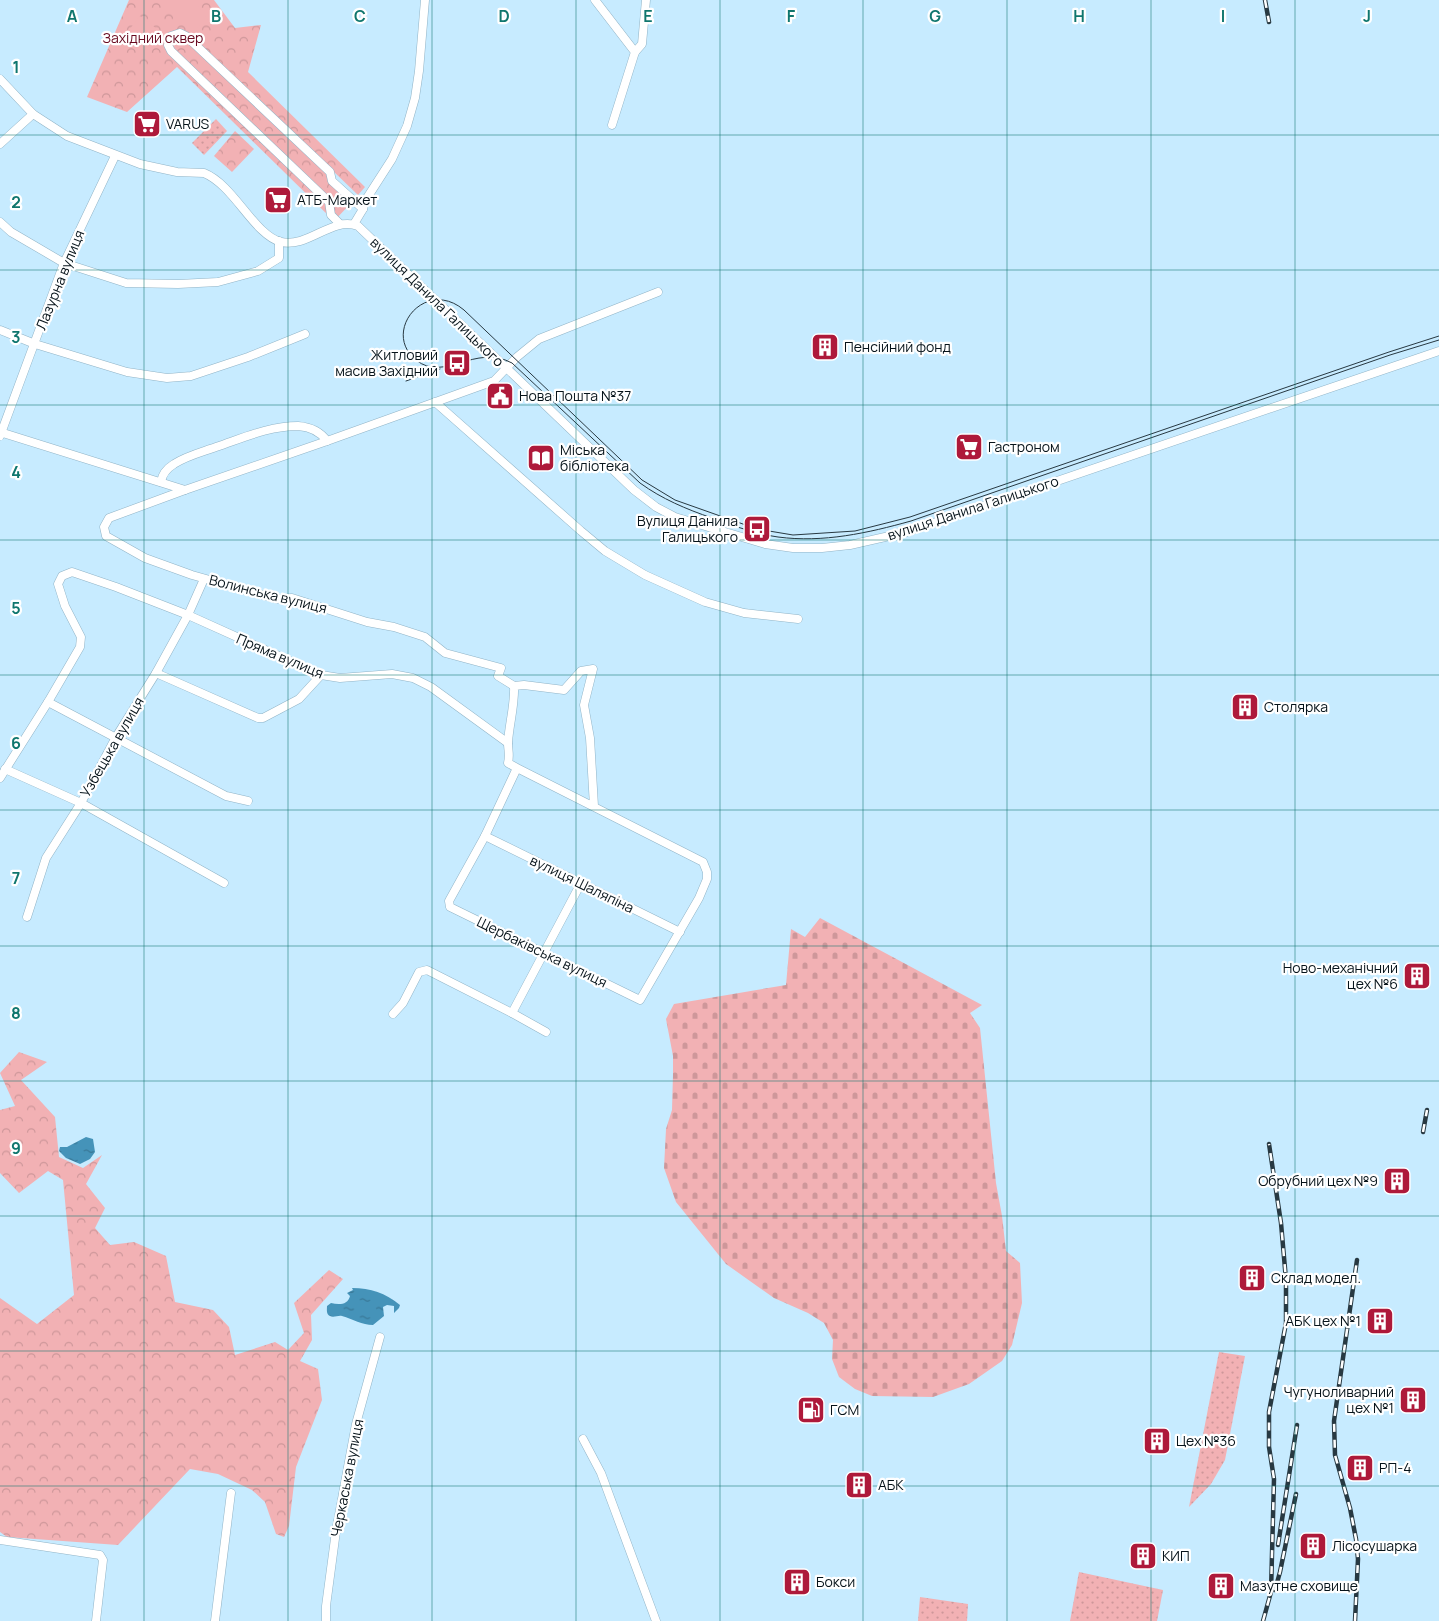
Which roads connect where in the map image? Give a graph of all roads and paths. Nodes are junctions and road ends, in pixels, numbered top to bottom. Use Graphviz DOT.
graph roads {
  1 [pos="425,0"];
  2 [pos="595,0"];
  3 [pos="646,0"];
  4 [pos="635,52"];
  5 [pos="0,79"];
  6 [pos="33,114"];
  7 [pos="612,125"];
  8 [pos="0,144"];
  9 [pos="115,156"];
  10 [pos="363,209"];
  11 [pos="0,222"];
  12 [pos="340,224"];
  13 [pos="354,224"];
  14 [pos="279,241"];
  15 [pos="64,263"];
  16 [pos="658,292"];
  17 [pos="0,330"];
  18 [pos="305,334"];
  19 [pos="34,344"];
  20 [pos="1439,351"];
  21 [pos="506,369"];
  22 [pos="435,402"];
  23 [pos="0,433"];
  24 [pos="327,441"];
  25 [pos="161,482"];
  26 [pos="185,490"];
  27 [pos="204,579"];
  28 [pos="188,616"];
  29 [pos="798,619"];
  30 [pos="156,673"];
  31 [pos="321,675"];
  32 [pos="514,686"];
  33 [pos="48,702"];
  34 [pos="116,737"];
  35 [pos="508,743"];
  36 [pos="517,768"];
  37 [pos="5,769"];
  38 [pos="0,778"];
  39 [pos="248,801"];
  40 [pos="80,803"];
  41 [pos="594,806"];
  42 [pos="485,836"];
  43 [pos="224,883"];
  44 [pos="581,883"];
  45 [pos="28,917"];
  46 [pos="680,932"];
  47 [pos="544,952"];
  48 [pos="512,1013"];
  49 [pos="392,1014"];
  50 [pos="546,1032"];
  51 [pos="380,1337"];
  52 [pos="584,1439"];
  53 [pos="231,1493"];
  54 [pos="0,1540"];
  55 [pos="96,1621"];
  56 [pos="215,1621"];
  57 [pos="326,1621"];
  58 [pos="656,1621"];
  1 -- 10 [label="street"];
  2 -- 4 [label="street"];
  3 -- 4 [label="street"];
  4 -- 7 [label="street"];
  5 -- 6 [label="street"];
  6 -- 8 [label="street"];
  6 -- 9 [label="street"];
  9 -- 14 [label="street"];
  9 -- 15 [label="street, Лазурна вулиця"];
  10 -- 12 [label="street"];
  10 -- 13 [label="street"];
  11 -- 15 [label="street"];
  12 -- 13 [label="street"];
  12 -- 14 [label="street"];
  13 -- 21 [label="street, вулиця Данила Галицького"];
  14 -- 15 [label="street"];
  15 -- 19 [label="street, Лазурна вулиця"];
  16 -- 21 [label="street, Волинська вулиця"];
  17 -- 19 [label="street"];
  18 -- 19 [label="street"];
  19 -- 23 [label="street, Лазурна вулиця"];
  20 -- 21 [label="street, вулиця Данила Галицького"];
  21 -- 22 [label="street, Волинська вулиця"];
  22 -- 24 [label="street, Волинська вулиця"];
  22 -- 29 [label="street"];
  23 -- 25 [label="street"];
  24 -- 25 [label="street"];
  24 -- 26 [label="street, Волинська вулиця"];
  25 -- 26 [label="street"];
  26 -- 27 [label="street, Волинська вулиця"];
  27 -- 28 [label="street, Узбецька вулиця"];
  27 -- 32 [label="street, Волинська вулиця"];
  28 -- 30 [label="street, Узбецька вулиця"];
  28 -- 31 [label="street, Пряма вулиця"];
  28 -- 33 [label="street, Пряма вулиця"];
  30 -- 31 [label="street"];
  30 -- 34 [label="street, Узбецька вулиця"];
  31 -- 35 [label="street, Пряма вулиця"];
  32 -- 35 [label="street"];
  32 -- 41 [label="street"];
  33 -- 34 [label="street"];
  33 -- 37 [label="street"];
  34 -- 39 [label="street"];
  34 -- 40 [label="street, Узбецька вулиця"];
  35 -- 36 [label="street"];
  36 -- 41 [label="street"];
  36 -- 42 [label="street"];
  37 -- 38 [label="street"];
  37 -- 40 [label="street"];
  40 -- 43 [label="street"];
  40 -- 45 [label="street, Узбецька вулиця"];
  41 -- 46 [label="street"];
  42 -- 44 [label="street, вулиця Шаляпіна"];
  42 -- 47 [label="street, Щербаківська вулиця"];
  44 -- 46 [label="street, вулиця Шаляпіна"];
  44 -- 47 [label="street"];
  46 -- 47 [label="street, Щербаківська вулиця"];
  47 -- 48 [label="street"];
  48 -- 49 [label="street"];
  48 -- 50 [label="street"];
  51 -- 57 [label="street, Черкаська вулиця"];
  52 -- 58 [label="street"];
  53 -- 56 [label="street"];
  54 -- 55 [label="street"];
}
